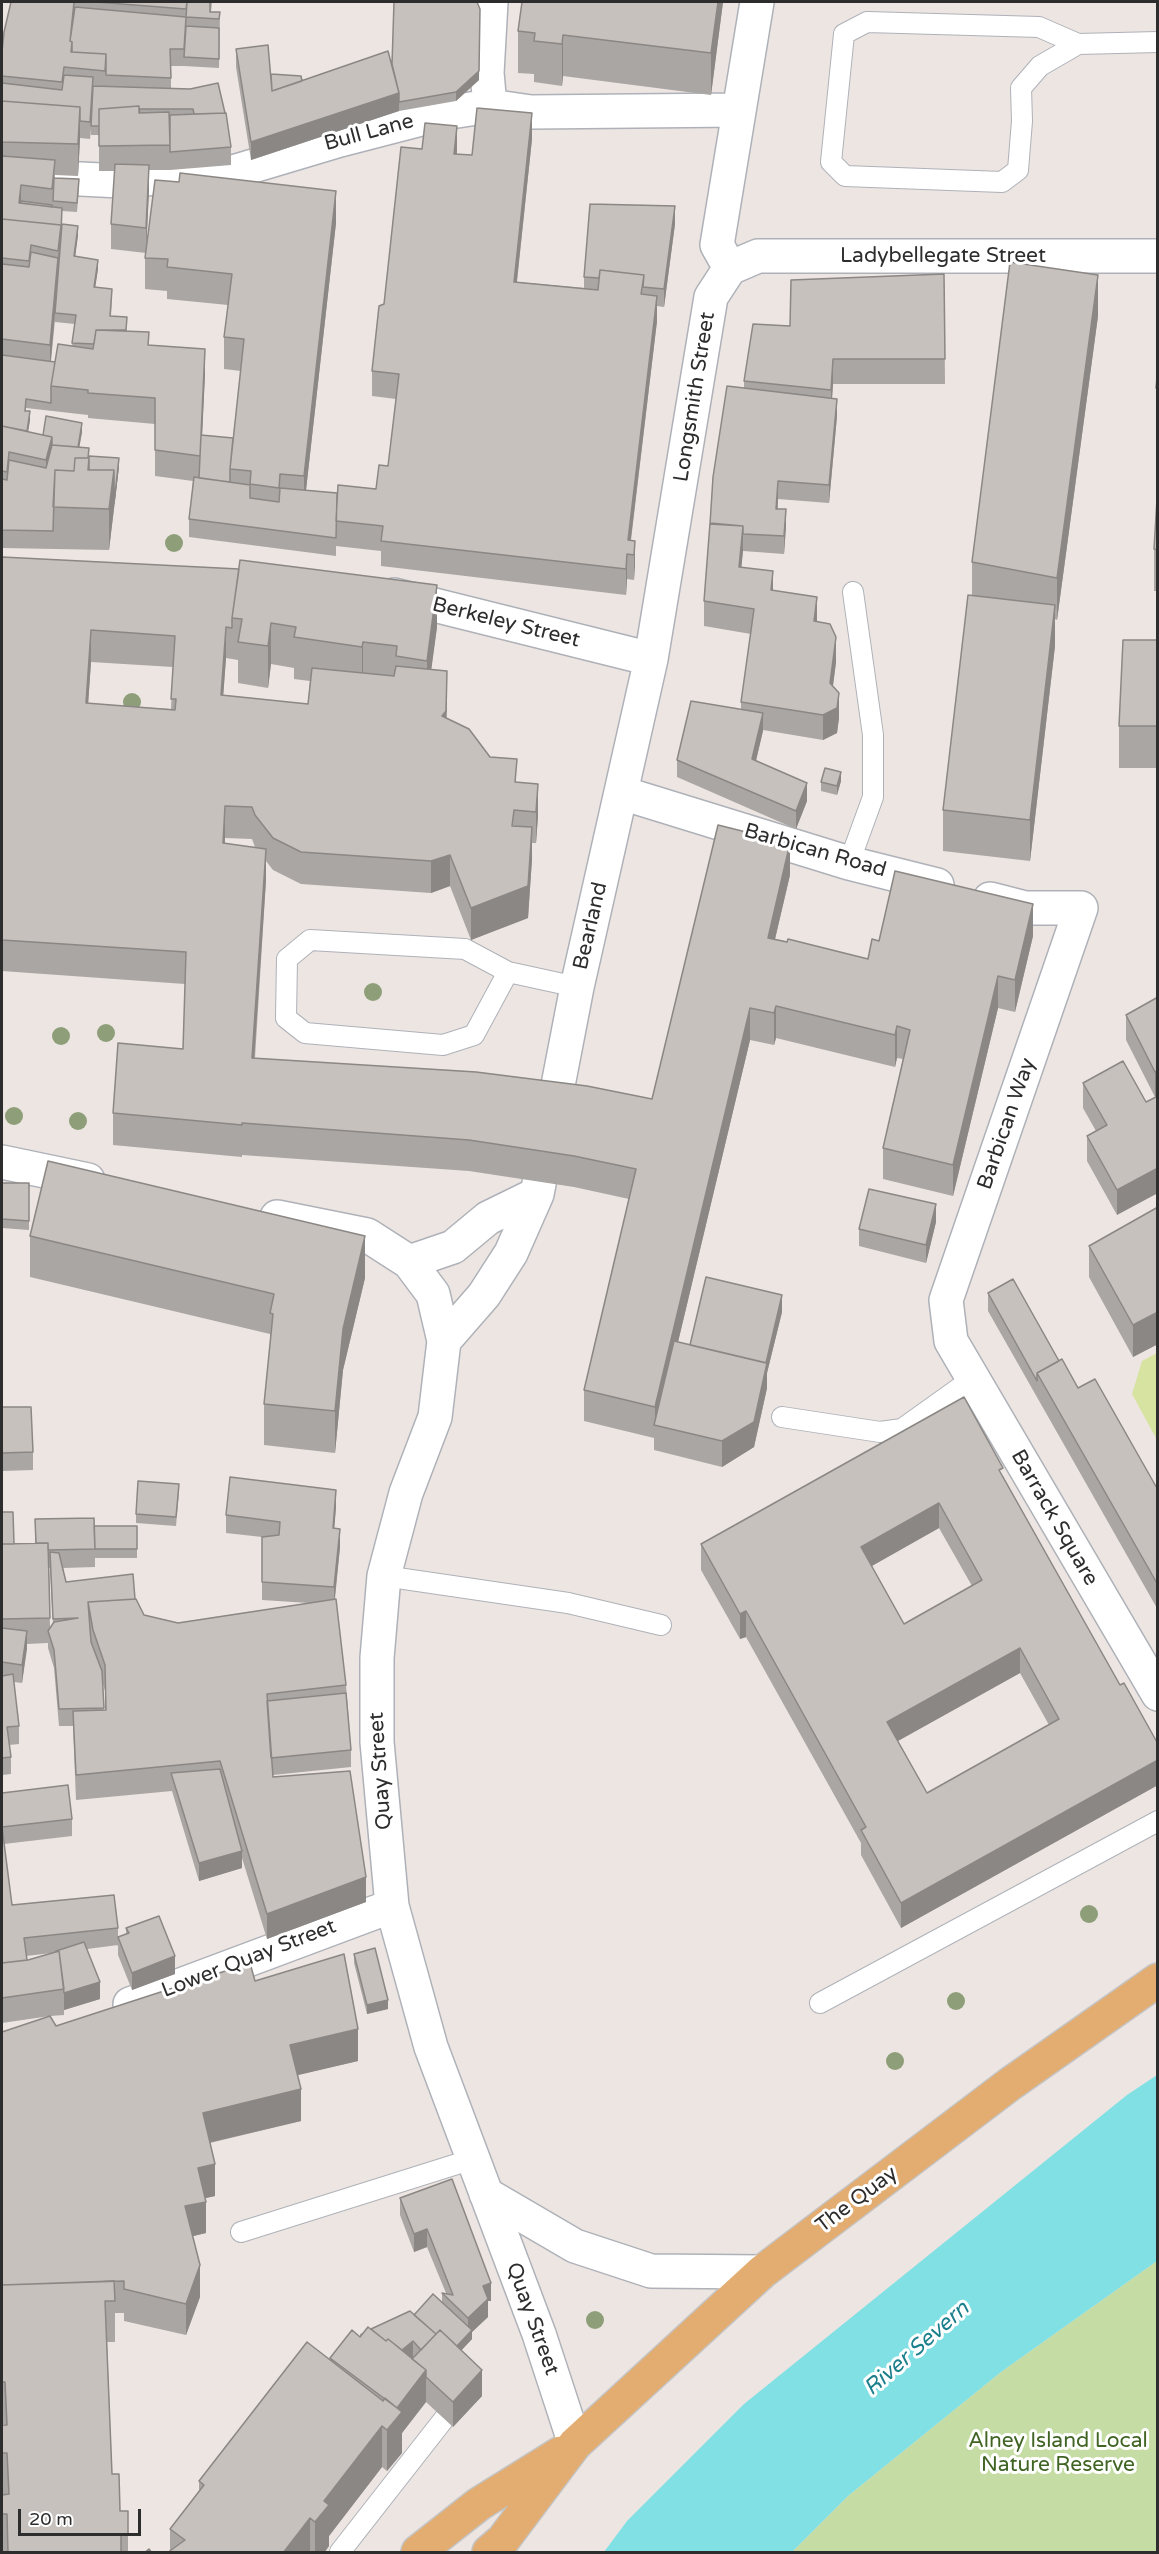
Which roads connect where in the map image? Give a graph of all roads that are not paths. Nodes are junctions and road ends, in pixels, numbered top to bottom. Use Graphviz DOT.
graph roads {
  1 [pos="491,2"];
  2 [pos="757,2"];
  3 [pos="1158,42"];
  4 [pos="1078,44"];
  5 [pos="490,106"];
  6 [pos="739,110"];
  7 [pos="2,175"];
  8 [pos="1158,256"];
  9 [pos="730,268"];
  10 [pos="368,588"];
  11 [pos="853,592"];
  12 [pos="651,659"];
  13 [pos="622,792"];
  14 [pos="849,863"];
  15 [pos="1081,908"];
  16 [pos="508,972"];
  17 [pos="577,987"];
  18 [pos="2,1162"];
  19 [pos="116,1185"];
  20 [pos="537,1194"];
  21 [pos="253,1212"];
  22 [pos="409,1262"];
  23 [pos="444,1341"];
  24 [pos="951,1341"];
  25 [pos="972,1379"];
  26 [pos="782,1417"];
  27 [pos="384,1576"];
  28 [pos="661,1625"];
  29 [pos="1158,1694"];
  30 [pos="1158,1821"];
  31 [pos="393,1906"];
  32 [pos="1158,1980"];
  33 [pos="820,2003"];
  34 [pos="99,2016"];
  35 [pos="473,2159"];
  36 [pos="486,2194"];
  37 [pos="241,2232"];
  38 [pos="762,2272"];
  39 [pos="444,2419"];
  40 [pos="575,2444"];
  41 [pos="340,2553"];
  42 [pos="418,2553"];
  43 [pos="489,2553"];
  1 -- 5 [label="street"];
  2 -- 6 [label="street"];
  3 -- 4 [label="lane"];
  4 -- 4 [label="lane"];
  5 -- 6 [label="street, Bull Lane"];
  5 -- 7 [label="street, Bull Lane"];
  6 -- 9 [label="street"];
  8 -- 9 [label="street, Ladybellegate Street"];
  9 -- 12 [label="street, Longsmith Street"];
  10 -- 12 [label="street, Berkeley Street"];
  11 -- 14 [label="lane"];
  12 -- 13 [label="street, Bearland"];
  13 -- 14 [label="street, Barbican Road"];
  13 -- 17 [label="street, Bearland"];
  14 -- 15 [label="street, Barbican Road"];
  15 -- 24 [label="street, Barbican Way"];
  16 -- 16 [label="lane"];
  16 -- 17 [label="lane"];
  17 -- 20 [label="street, Bearland"];
  18 -- 19 [label="street"];
  20 -- 22 [label="street"];
  20 -- 23 [label="street, Bearland"];
  21 -- 22 [label="street"];
  22 -- 23 [label="street"];
  23 -- 27 [label="street, Quay Street"];
  24 -- 25 [label="street, Barrack Square"];
  25 -- 26 [label="lane"];
  25 -- 29 [label="street, Barrack Square"];
  27 -- 28 [label="lane"];
  27 -- 31 [label="street, Quay Street"];
  30 -- 33 [label="lane"];
  31 -- 34 [label="street, Lower Quay Street"];
  31 -- 35 [label="street, Quay Street"];
  32 -- 38 [label="main road, The Quay"];
  35 -- 36 [label="street, Quay Street"];
  35 -- 37 [label="lane"];
  36 -- 38 [label="street"];
  36 -- 40 [label="street, Quay Street"];
  38 -- 40 [label="main road, The Quay"];
  39 -- 41 [label="lane"];
  40 -- 42 [label="main road, The Quay"];
  40 -- 43 [label="main road, The Quay"];
}
